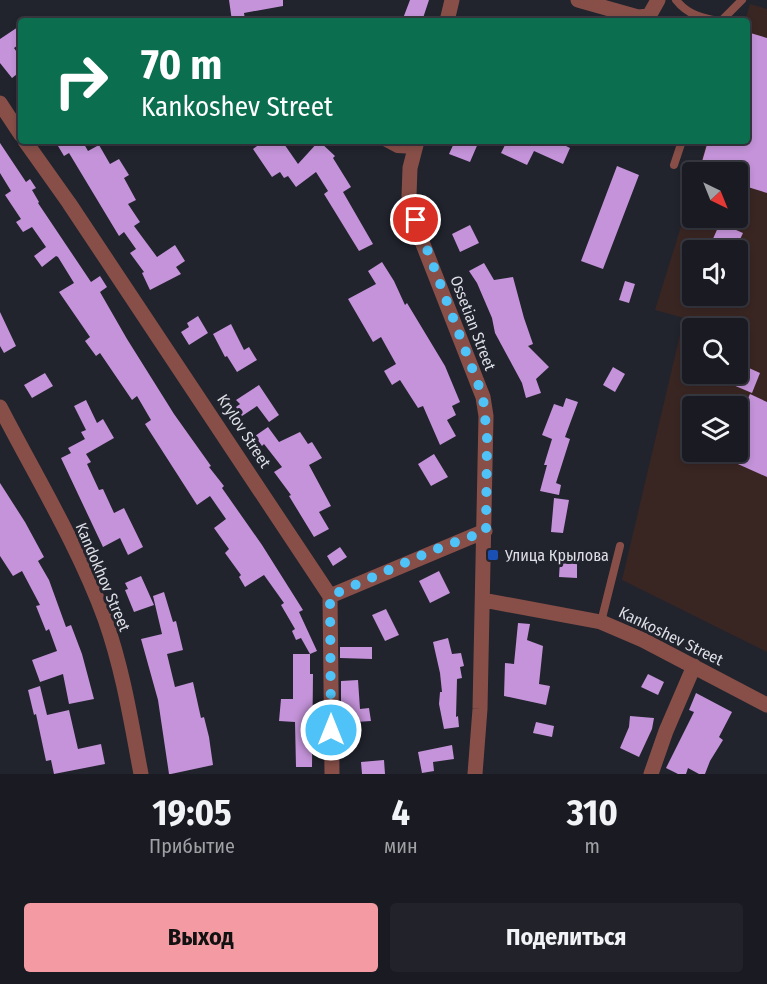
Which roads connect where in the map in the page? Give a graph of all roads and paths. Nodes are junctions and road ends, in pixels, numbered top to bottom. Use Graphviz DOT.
graph roads {
  1 [pos="452,0"];
  2 [pos="578,0"];
  3 [pos="657,0"];
  4 [pos="676,0"];
  5 [pos="742,0"];
  6 [pos="448,18"];
  7 [pos="705,18"];
  8 [pos="723,18"];
  9 [pos="0,104"];
  10 [pos="18,131"];
  11 [pos="27,144"];
  12 [pos="388,144"];
  13 [pos="681,144"];
  14 [pos="415,145"];
  15 [pos="674,165"];
  16 [pos="0,406"];
  17 [pos="486,531"];
  18 [pos="620,546"];
  19 [pos="330,596"];
  20 [pos="483,600"];
  21 [pos="602,622"];
  22 [pos="694,666"];
  23 [pos="767,705"];
  24 [pos="141,774"];
  25 [pos="332,774"];
  26 [pos="475,774"];
  27 [pos="651,774"];
  1 -- 6 [label="street"];
  2 -- 3 [label="street"];
  4 -- 7 [label="lane"];
  5 -- 8 [label="lane"];
  9 -- 10 [label="street"];
  11 -- 19 [label="street, Krylov Street"];
  12 -- 14 [label="lane"];
  13 -- 15 [label="lane"];
  14 -- 17 [label="street, Ossetian Street"];
  16 -- 24 [label="street, Kandokhov Street"];
  17 -- 19 [label="street"];
  17 -- 20 [label="street, Ossetian Street"];
  18 -- 21 [label="lane"];
  19 -- 25 [label="street"];
  20 -- 21 [label="street, Kankoshev Street"];
  20 -- 26 [label="street, Ossetian Street"];
  21 -- 22 [label="street, Kankoshev Street"];
  22 -- 23 [label="street, Kankoshev Street"];
  22 -- 27 [label="street"];
}
